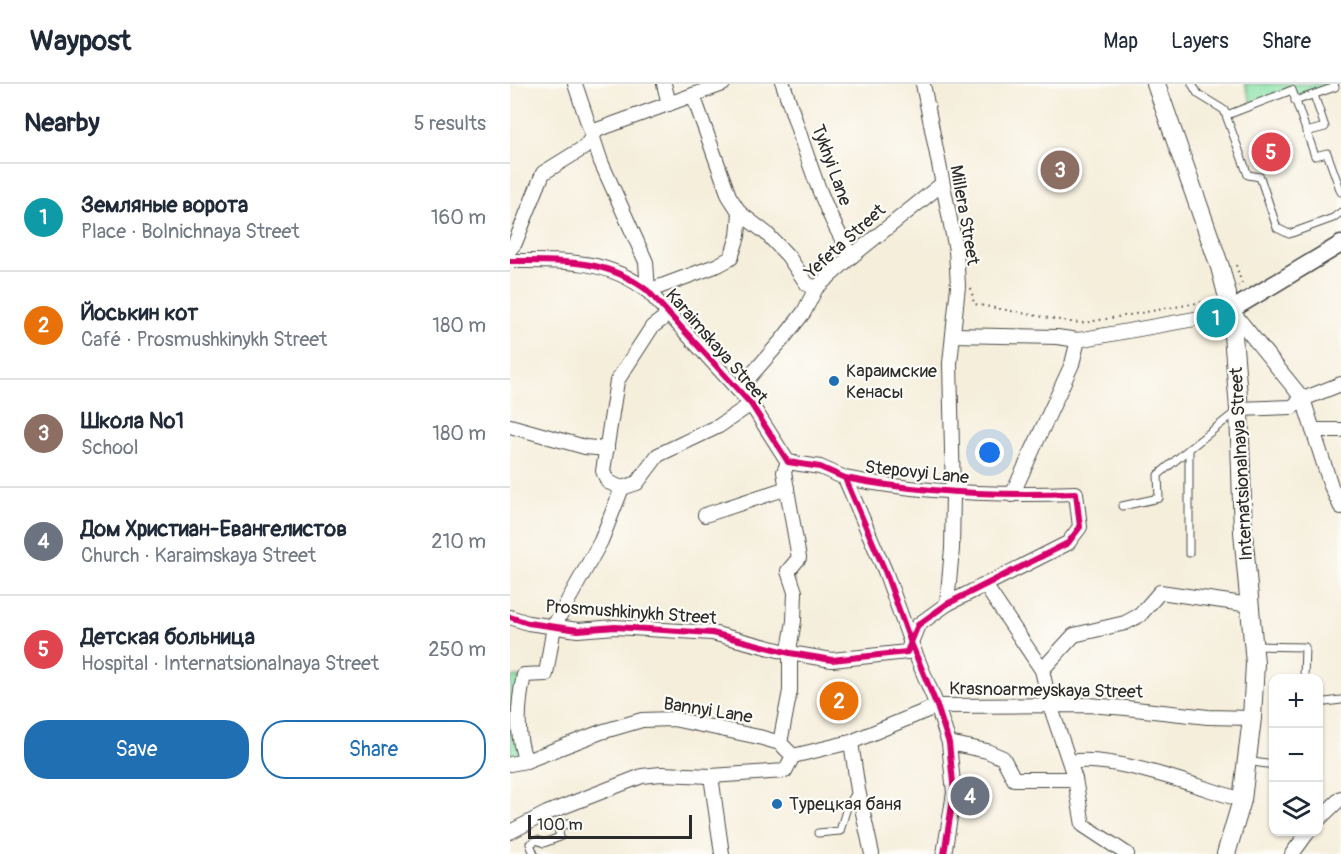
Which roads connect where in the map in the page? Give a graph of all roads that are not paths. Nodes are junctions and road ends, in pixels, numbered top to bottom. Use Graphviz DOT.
graph roads {
  1 [pos="574,84"];
  2 [pos="664,84"];
  3 [pos="723,84"];
  4 [pos="783,84"];
  5 [pos="923,84"];
  6 [pos="1156,84"];
  7 [pos="1192,84"];
  8 [pos="1334,84"];
  9 [pos="1314,95"];
  10 [pos="693,96"];
  11 [pos="1295,101"];
  12 [pos="669,104"];
  13 [pos="1227,115"];
  14 [pos="1306,132"];
  15 [pos="591,136"];
  16 [pos="942,184"];
  17 [pos="1341,192"];
  18 [pos="1341,212"];
  19 [pos="740,213"];
  20 [pos="1341,244"];
  21 [pos="510,249"];
  22 [pos="852,256"];
  23 [pos="510,261"];
  24 [pos="816,288"];
  25 [pos="648,291"];
  26 [pos="1222,304"];
  27 [pos="669,314"];
  28 [pos="953,335"];
  29 [pos="1078,340"];
  30 [pos="1341,384"];
  31 [pos="738,390"];
  32 [pos="1303,399"];
  33 [pos="751,404"];
  34 [pos="1239,409"];
  35 [pos="510,426"];
  36 [pos="1313,430"];
  37 [pos="1341,430"];
  38 [pos="607,449"];
  39 [pos="1189,449"];
  40 [pos="788,462"];
  41 [pos="845,478"];
  42 [pos="622,488"];
  43 [pos="787,488"];
  44 [pos="953,493"];
  45 [pos="1338,494"];
  46 [pos="1012,495"];
  47 [pos="1122,506"];
  48 [pos="1341,507"];
  49 [pos="705,515"];
  50 [pos="1068,543"];
  51 [pos="1188,553"];
  52 [pos="985,585"];
  53 [pos="947,604"];
  54 [pos="1250,605"];
  55 [pos="510,617"];
  56 [pos="554,626"];
  57 [pos="910,643"];
  58 [pos="1254,646"];
  59 [pos="790,653"];
  60 [pos="1042,670"];
  61 [pos="1304,674"];
  62 [pos="517,675"];
  63 [pos="1341,700"];
  64 [pos="1323,702"];
  65 [pos="1050,705"];
  66 [pos="937,706"];
  67 [pos="1252,718"];
  68 [pos="851,742"];
  69 [pos="780,743"];
  70 [pos="949,743"];
  71 [pos="793,756"];
  72 [pos="526,761"];
  73 [pos="1246,761"];
  74 [pos="1070,762"];
  75 [pos="510,764"];
  76 [pos="1269,764"];
  77 [pos="711,776"];
  78 [pos="1075,779"];
  79 [pos="858,790"];
  80 [pos="1341,798"];
  81 [pos="1242,800"];
  82 [pos="1323,815"];
  83 [pos="570,826"];
  84 [pos="510,832"];
  85 [pos="818,833"];
  86 [pos="1305,836"];
  87 [pos="534,854"];
  88 [pos="722,854"];
  89 [pos="872,854"];
  90 [pos="944,854"];
  91 [pos="1127,854"];
  92 [pos="1226,854"];
  93 [pos="1292,854"];
  1 -- 15 [label="street, Karaimskaya Street"];
  2 -- 12 [label="street"];
  3 -- 10 [label="street"];
  4 -- 22 [label="street, Tykhyi Lane"];
  5 -- 16 [label="street, Millera Street"];
  6 -- 26 [label="main road, Internatsionalnaya Street"];
  7 -- 13 [label="lane"];
  8 -- 9 [label="lane"];
  9 -- 11 [label="lane"];
  9 -- 14 [label="lane"];
  10 -- 12 [label="street"];
  10 -- 19 [label="street"];
  11 -- 13 [label="lane"];
  11 -- 14 [label="lane"];
  12 -- 15 [label="street"];
  13 -- 18 [label="lane"];
  14 -- 17 [label="lane"];
  15 -- 21 [label="street"];
  15 -- 25 [label="street, Karaimskaya Street"];
  16 -- 22 [label="street, Yefeta Street"];
  16 -- 28 [label="street, Millera Street"];
  19 -- 24 [label="street"];
  19 -- 25 [label="street"];
  20 -- 26 [label="street"];
  22 -- 24 [label="street, Yefeta Street"];
  23 -- 25 [label="street"];
  24 -- 31 [label="street, Yefeta Street"];
  25 -- 27 [label="street, Karaimskaya Street"];
  26 -- 29 [label="street"];
  26 -- 32 [label="street"];
  26 -- 34 [label="main road, Internatsionalnaya Street"];
  27 -- 31 [label="street, Karaimskaya Street"];
  27 -- 38 [label="street"];
  28 -- 29 [label="street"];
  28 -- 44 [label="street, Millera Street"];
  29 -- 46 [label="street"];
  30 -- 32 [label="street"];
  31 -- 33 [label="street, Karaimskaya Street"];
  32 -- 34 [label="street"];
  32 -- 36 [label="street"];
  33 -- 40 [label="street, Karaimskaya Street"];
  33 -- 42 [label="street"];
  34 -- 39 [label="lane"];
  34 -- 54 [label="main road, Internatsionalnaya Street"];
  35 -- 38 [label="street"];
  36 -- 37 [label="street"];
  36 -- 45 [label="street"];
  38 -- 42 [label="street"];
  39 -- 47 [label="lane"];
  39 -- 51 [label="lane"];
  40 -- 41 [label="street"];
  40 -- 43 [label="street"];
  41 -- 44 [label="street, Stepovyi Lane"];
  41 -- 57 [label="street"];
  42 -- 56 [label="street"];
  43 -- 49 [label="street"];
  43 -- 59 [label="street"];
  44 -- 46 [label="street, Stepovyi Lane"];
  44 -- 53 [label="street, Millera Street"];
  45 -- 48 [label="street"];
  46 -- 50 [label="street, Stepovyi Lane"];
  50 -- 52 [label="street, Prosmushkinykh Street"];
  52 -- 53 [label="street, Prosmushkinykh Street"];
  52 -- 60 [label="street"];
  53 -- 57 [label="street, Prosmushkinykh Street"];
  54 -- 58 [label="main road, Internatsionalnaya Street"];
  54 -- 60 [label="street"];
  55 -- 56 [label="street, Prosmushkinykh Street"];
  56 -- 59 [label="street, Prosmushkinykh Street"];
  56 -- 62 [label="street"];
  57 -- 59 [label="street, Prosmushkinykh Street"];
  57 -- 66 [label="street"];
  58 -- 61 [label="lane"];
  58 -- 67 [label="main road, Internatsionalnaya Street"];
  59 -- 69 [label="street"];
  60 -- 65 [label="street"];
  62 -- 72 [label="street"];
  63 -- 64 [label="lane"];
  65 -- 66 [label="street, Krasnoarmeyskaya Street"];
  65 -- 67 [label="street, Krasnoarmeyskaya Street"];
  65 -- 74 [label="street"];
  66 -- 68 [label="street, Krasnoarmeyskaya Street"];
  66 -- 70 [label="street"];
  67 -- 73 [label="main road, Internatsionalnaya Street"];
  68 -- 71 [label="street, Krasnoarmeyskaya Street"];
  68 -- 79 [label="street"];
  69 -- 71 [label="street"];
  69 -- 72 [label="street, Bannyi Lane"];
  70 -- 78 [label="street"];
  70 -- 90 [label="street"];
  71 -- 77 [label="street, Krasnoarmeyskaya Street"];
  72 -- 75 [label="street, Bannyi Lane"];
  73 -- 76 [label="lane"];
  73 -- 81 [label="main road, Internatsionalnaya Street"];
  74 -- 78 [label="street"];
  74 -- 81 [label="street"];
  77 -- 84 [label="street, Krasnoarmeyskaya Street"];
  77 -- 88 [label="street"];
  78 -- 91 [label="street"];
  79 -- 85 [label="lane"];
  79 -- 89 [label="street"];
  80 -- 82 [label="street"];
  81 -- 92 [label="main road, Internatsionalnaya Street"];
  83 -- 87 [label="lane"];
  86 -- 93 [label="street"];
}
